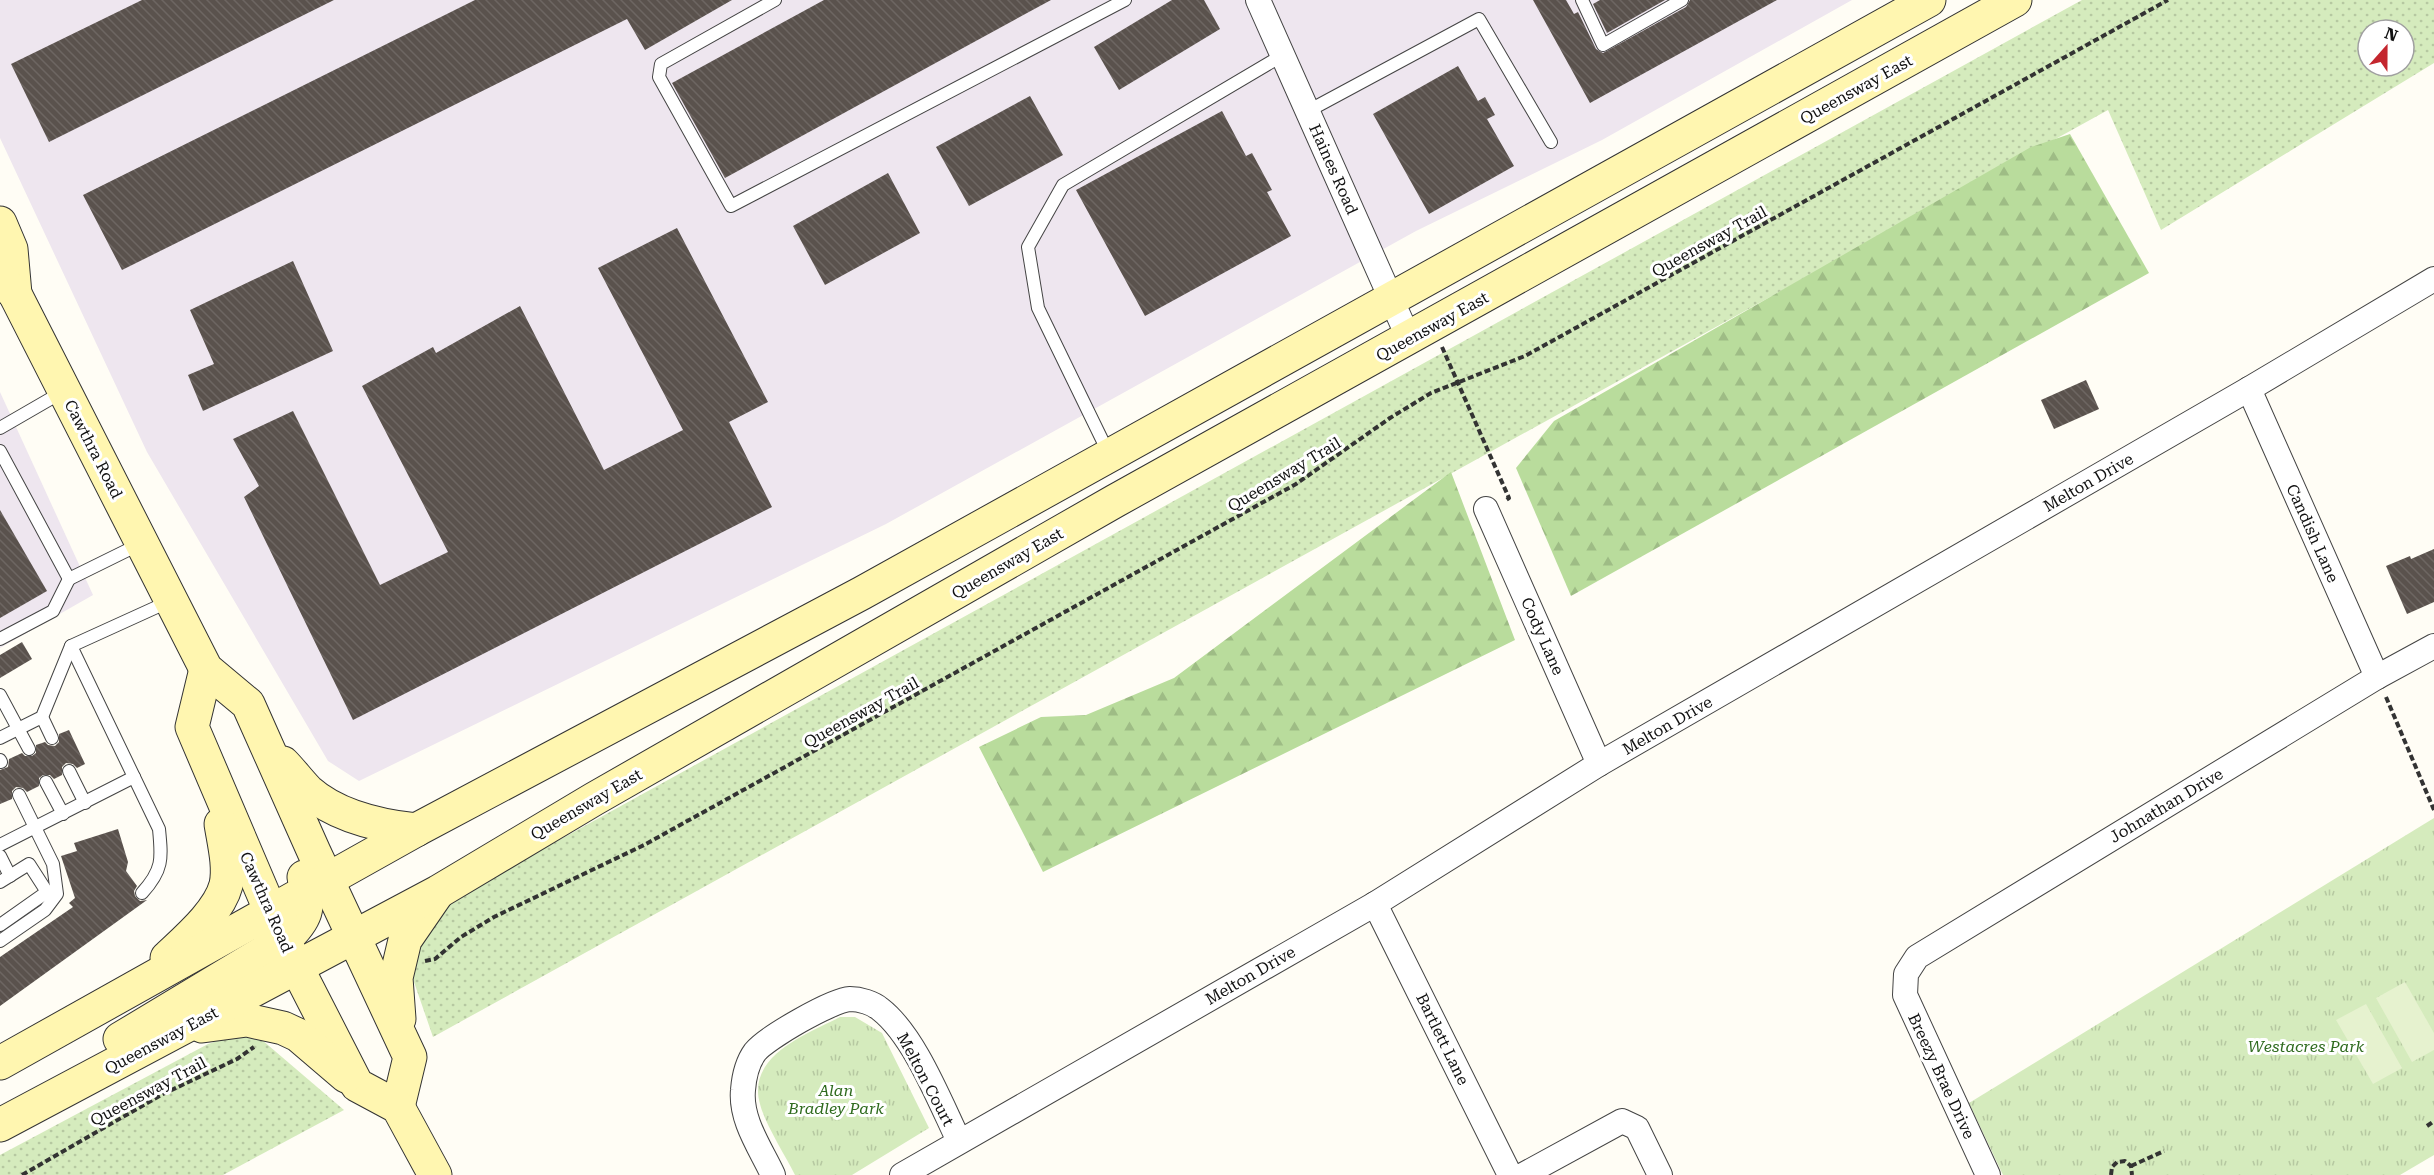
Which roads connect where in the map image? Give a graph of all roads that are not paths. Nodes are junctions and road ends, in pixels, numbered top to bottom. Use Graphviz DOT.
graph roads {
  1 [pos="775,0"];
  2 [pos="1125,0"];
  3 [pos="1258,0"];
  4 [pos="1582,0"];
  5 [pos="1682,0"];
  6 [pos="1929,0"];
  7 [pos="2015,0"];
  8 [pos="1283,55"];
  9 [pos="1308,111"];
  10 [pos="1551,142"];
  11 [pos="0,223"];
  12 [pos="2434,279"];
  13 [pos="7,286"];
  14 [pos="1392,298"];
  15 [pos="1424,338"];
  16 [pos="2249,388"];
  17 [pos="65,391"];
  18 [pos="0,428"];
  19 [pos="0,451"];
  20 [pos="1110,455"];
  21 [pos="1486,509"];
  22 [pos="142,543"];
  23 [pos="69,579"];
  24 [pos="171,600"];
  25 [pos="0,639"];
  26 [pos="71,646"];
  27 [pos="2434,646"];
  28 [pos="206,669"];
  29 [pos="2378,676"];
  30 [pos="0,694"];
  31 [pos="42,717"];
  32 [pos="18,728"];
  33 [pos="0,738"];
  34 [pos="52,738"];
  35 [pos="268,747"];
  36 [pos="29,749"];
  37 [pos="1599,764"];
  38 [pos="69,771"];
  39 [pos="134,777"];
  40 [pos="46,782"];
  41 [pos="215,784"];
  42 [pos="19,795"];
  43 [pos="85,803"];
  44 [pos="63,814"];
  45 [pos="36,828"];
  46 [pos="416,830"];
  47 [pos="0,845"];
  48 [pos="0,856"];
  49 [pos="5,879"];
  50 [pos="317,886"];
  51 [pos="438,892"];
  52 [pos="142,893"];
  53 [pos="1375,903"];
  54 [pos="0,926"];
  55 [pos="354,937"];
  56 [pos="284,939"];
  57 [pos="0,941"];
  58 [pos="1906,974"];
  59 [pos="132,990"];
  60 [pos="183,1028"];
  61 [pos="400,1036"];
  62 [pos="0,1063"];
  63 [pos="357,1084"];
  64 [pos="398,1107"];
  65 [pos="0,1110"];
  66 [pos="0,1125"];
  67 [pos="959,1141"];
  68 [pos="435,1175"];
  69 [pos="773,1175"];
  70 [pos="902,1175"];
  71 [pos="1510,1175"];
  72 [pos="1523,1175"];
  73 [pos="1660,1175"];
  74 [pos="1988,1175"];
  1 -- 2 [label="lane"];
  3 -- 8 [label="street, Haines Road"];
  4 -- 5 [label="lane"];
  6 -- 14 [label="main road, Queensway East"];
  7 -- 15 [label="main road, Queensway East"];
  8 -- 9 [label="street, Haines Road"];
  8 -- 20 [label="lane"];
  9 -- 10 [label="lane"];
  9 -- 14 [label="street, Haines Road"];
  11 -- 13 [label="main road, Cawthra Road"];
  12 -- 16 [label="street, Melton Drive"];
  13 -- 17 [label="main road, Cawthra Road"];
  14 -- 15 [label="street, Haines Road"];
  14 -- 20 [label="main road, Queensway East"];
  15 -- 51 [label="main road, Queensway East"];
  16 -- 29 [label="street, Candish Lane"];
  16 -- 37 [label="street, Melton Drive"];
  17 -- 18 [label="lane"];
  17 -- 22 [label="main road, Cawthra Road"];
  19 -- 23 [label="lane"];
  20 -- 46 [label="main road, Queensway East"];
  21 -- 37 [label="street, Cody Lane"];
  22 -- 23 [label="lane"];
  22 -- 24 [label="main road, Cawthra Road"];
  23 -- 25 [label="lane"];
  24 -- 26 [label="lane"];
  24 -- 28 [label="main road, Cawthra Road"];
  26 -- 31 [label="lane"];
  26 -- 39 [label="lane"];
  27 -- 29 [label="street, Johnathan Drive"];
  28 -- 35 [label="main road, Cawthra Road"];
  28 -- 41 [label="main road, Cawthra Road"];
  29 -- 58 [label="street, Johnathan Drive"];
  30 -- 32 [label="lane"];
  31 -- 32 [label="lane"];
  31 -- 34 [label="lane"];
  32 -- 33 [label="lane"];
  32 -- 36 [label="lane"];
  35 -- 46 [label="main road"];
  35 -- 50 [label="main road, Cawthra Road"];
  37 -- 53 [label="street, Melton Drive"];
  38 -- 43 [label="lane"];
  39 -- 43 [label="lane"];
  39 -- 52 [label="lane"];
  40 -- 44 [label="lane"];
  41 -- 56 [label="main road, Cawthra Road"];
  41 -- 59 [label="main road"];
  42 -- 45 [label="lane"];
  43 -- 44 [label="lane"];
  44 -- 45 [label="lane"];
  45 -- 47 [label="lane"];
  45 -- 57 [label="lane"];
  46 -- 50 [label="main road, Queensway East"];
  48 -- 49 [label="lane"];
  49 -- 54 [label="lane"];
  50 -- 55 [label="main road, Cawthra Road"];
  50 -- 56 [label="main road, Queensway East"];
  51 -- 55 [label="main road, Queensway East"];
  51 -- 61 [label="main road"];
  53 -- 67 [label="street, Melton Drive"];
  53 -- 71 [label="street, Bartlett Lane"];
  55 -- 56 [label="main road, Queensway East"];
  55 -- 61 [label="main road, Cawthra Road"];
  56 -- 59 [label="main road, Queensway East"];
  56 -- 60 [label="main road, Queensway East"];
  56 -- 63 [label="main road, Cawthra Road"];
  56 -- 65 [label="main road"];
  58 -- 74 [label="street, Breezy Brae Drive"];
  59 -- 62 [label="main road, Queensway East"];
  60 -- 63 [label="main road"];
  60 -- 66 [label="main road, Queensway East"];
  61 -- 64 [label="main road, Cawthra Road"];
  63 -- 64 [label="main road"];
  64 -- 68 [label="main road"];
  67 -- 69 [label="street, Melton Court"];
  67 -- 70 [label="street, Melton Drive"];
  72 -- 73 [label="street"];
}
